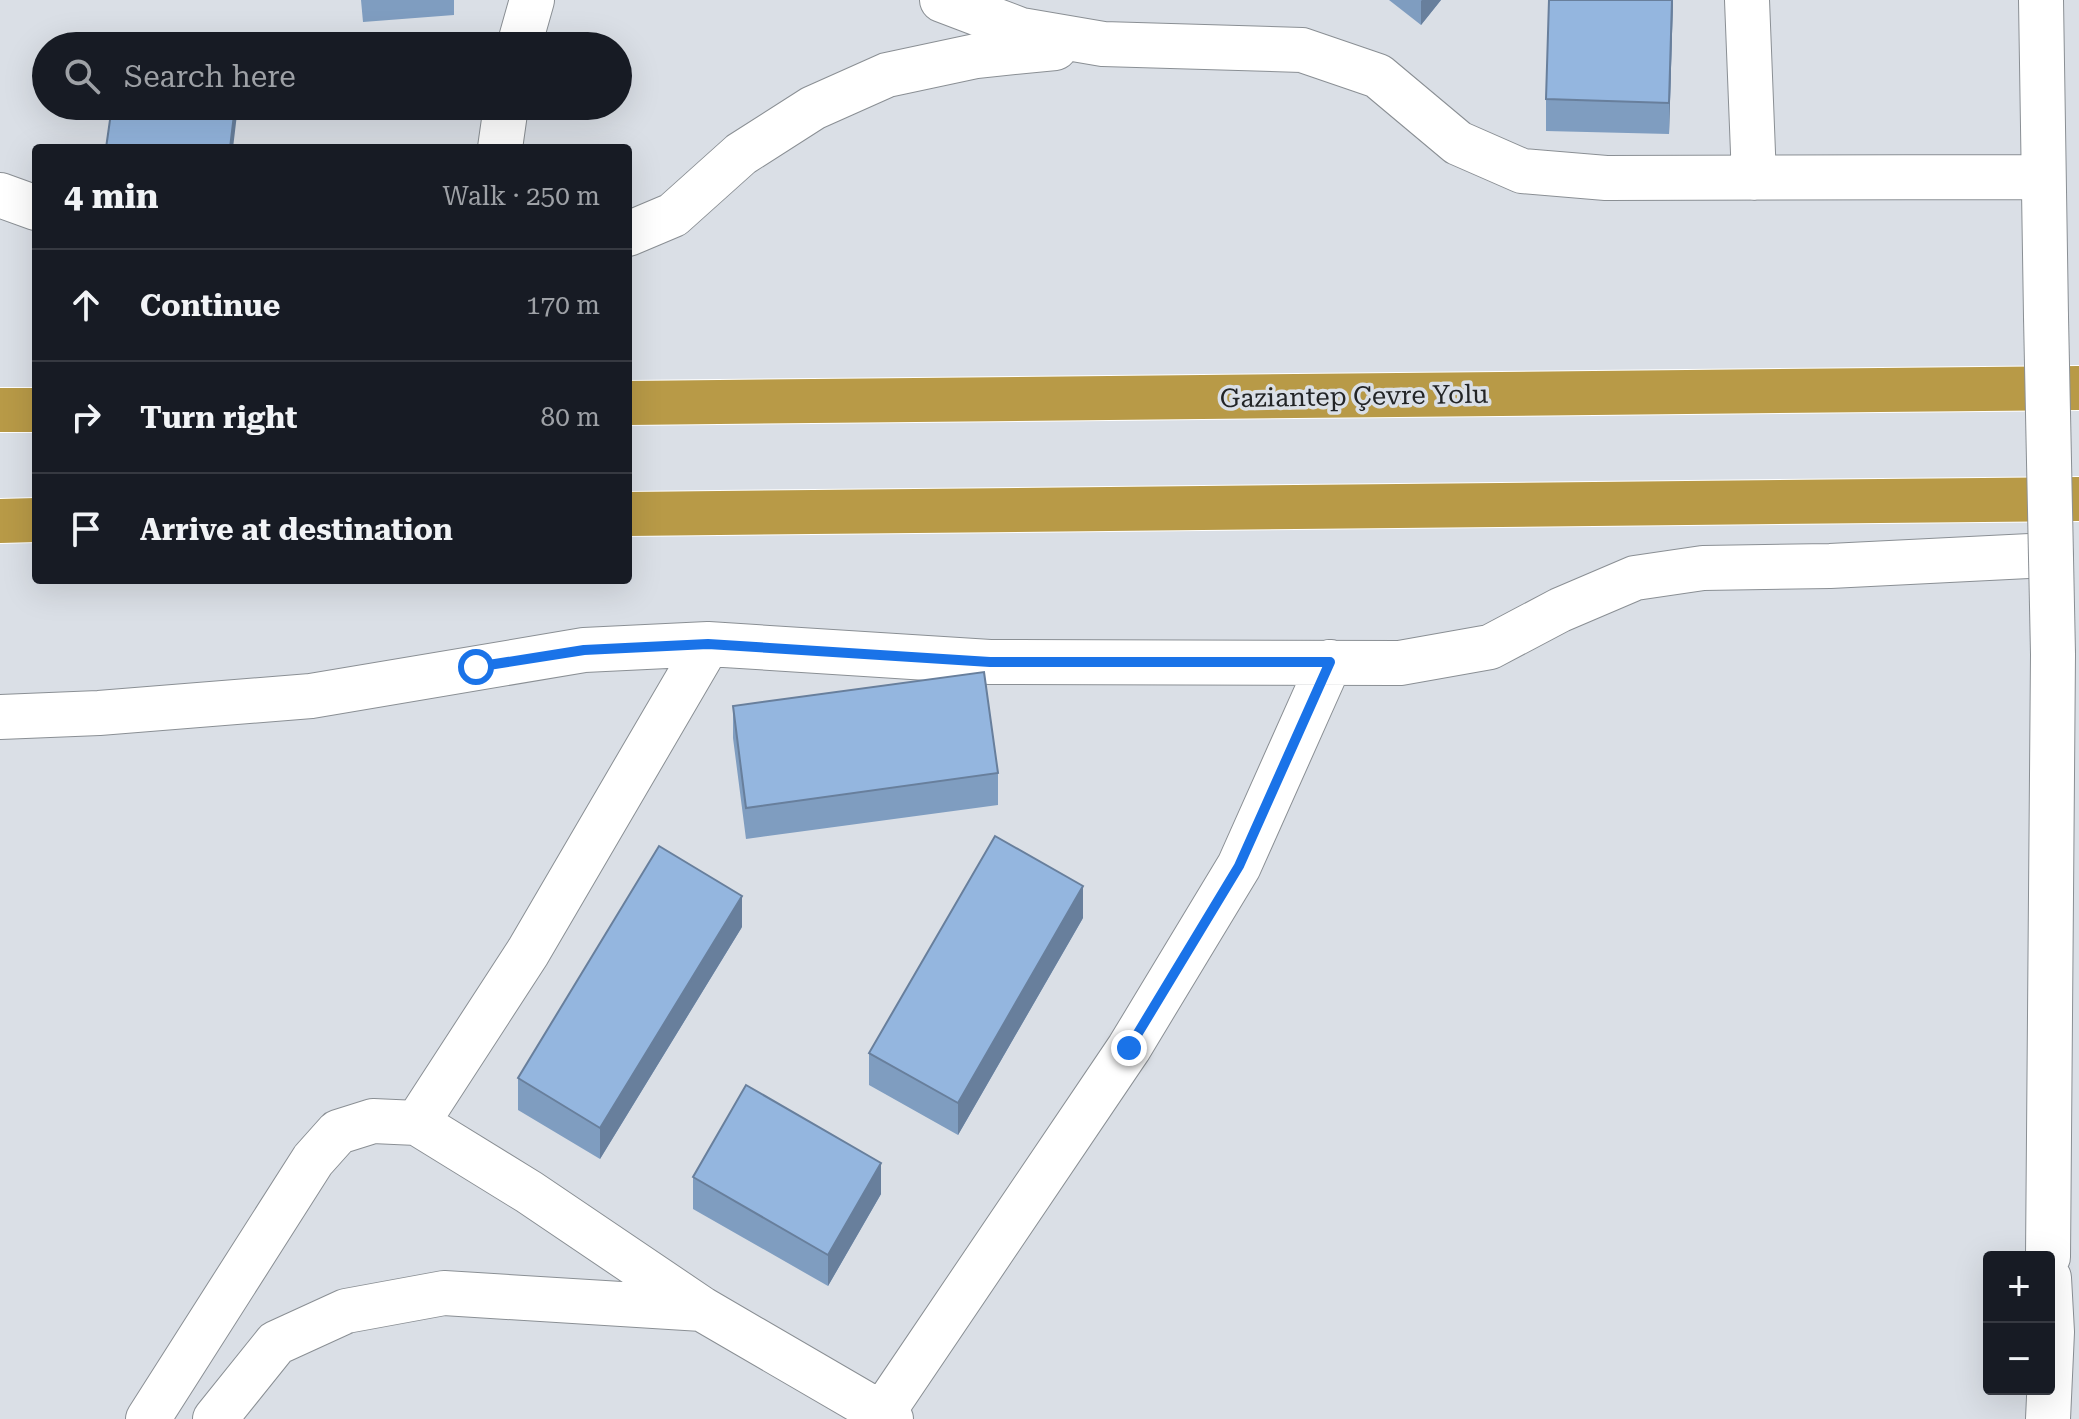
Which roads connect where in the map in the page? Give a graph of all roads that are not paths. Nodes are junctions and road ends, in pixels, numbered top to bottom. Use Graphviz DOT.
graph roads {
  1 [pos="532,0"];
  2 [pos="942,0"];
  3 [pos="1747,0"];
  4 [pos="2041,0"];
  5 [pos="523,32"];
  6 [pos="1103,44"];
  7 [pos="504,120"];
  8 [pos="501,144"];
  9 [pos="2042,177"];
  10 [pos="1754,178"];
  11 [pos="0,195"];
  12 [pos="32,207"];
  13 [pos="632,232"];
  14 [pos="2062,277"];
  15 [pos="2079,388"];
  16 [pos="632,403"];
  17 [pos="0,410"];
  18 [pos="32,410"];
  19 [pos="2079,499"];
  20 [pos="632,514"];
  21 [pos="32,520"];
  22 [pos="0,521"];
  23 [pos="2051,555"];
  24 [pos="708,644"];
  25 [pos="1330,662"];
  26 [pos="0,717"];
  27 [pos="417,1123"];
  28 [pos="2048,1251"];
  29 [pos="2055,1298"];
  30 [pos="702,1309"];
  31 [pos="2065,1332"];
  32 [pos="887,1416"];
  33 [pos="148,1419"];
  34 [pos="215,1419"];
  35 [pos="2048,1419"];
  1 -- 5 [label="street"];
  2 -- 6 [label="street"];
  3 -- 10 [label="street"];
  4 -- 9 [label="street"];
  6 -- 10 [label="street"];
  6 -- 13 [label="street"];
  7 -- 8 [label="street"];
  9 -- 10 [label="street"];
  9 -- 14 [label="street"];
  11 -- 12 [label="street"];
  14 -- 23 [label="street, bridge"];
  15 -- 16 [label="highway, Gaziantep Çevre Yolu"];
  17 -- 18 [label="highway"];
  19 -- 20 [label="highway"];
  21 -- 22 [label="highway"];
  23 -- 25 [label="street"];
  23 -- 28 [label="street, bridge"];
  24 -- 25 [label="street"];
  24 -- 26 [label="street"];
  24 -- 27 [label="street"];
  25 -- 32 [label="street"];
  27 -- 30 [label="street"];
  27 -- 33 [label="street"];
  29 -- 31 [label="street"];
  30 -- 32 [label="street"];
  30 -- 34 [label="street"];
  31 -- 35 [label="street"];
}
